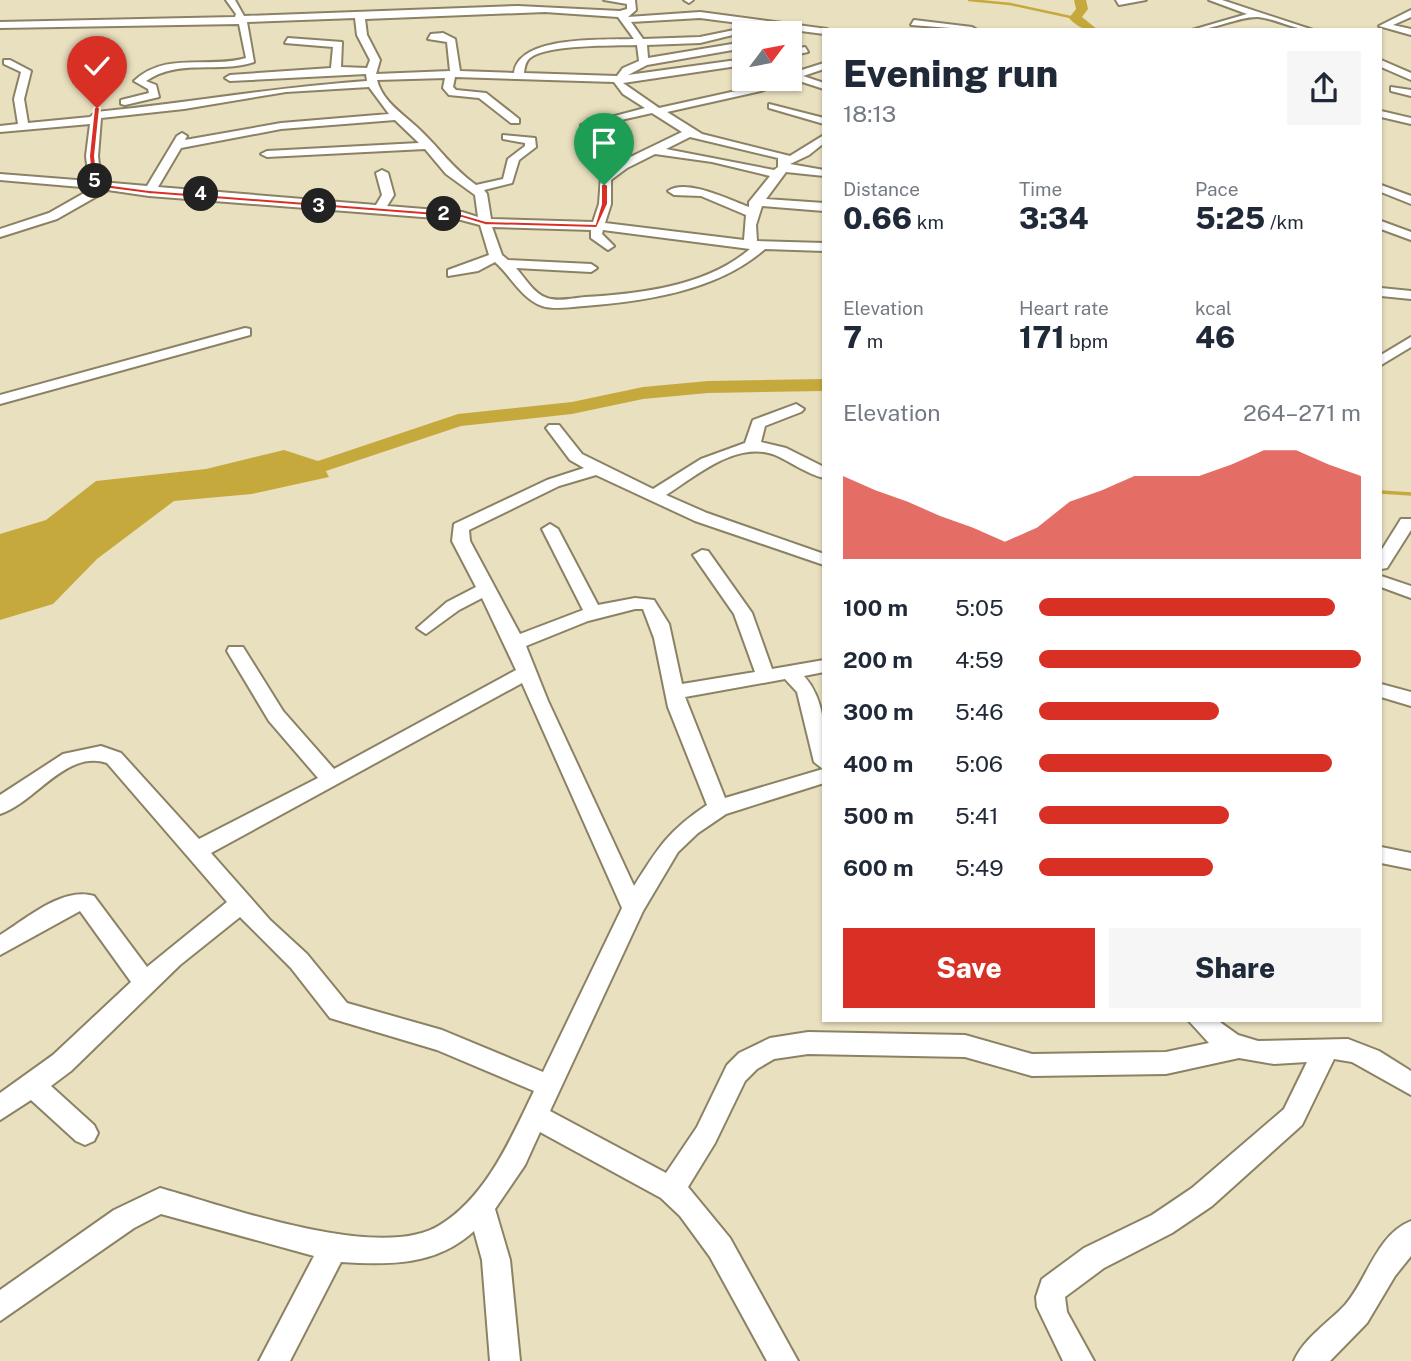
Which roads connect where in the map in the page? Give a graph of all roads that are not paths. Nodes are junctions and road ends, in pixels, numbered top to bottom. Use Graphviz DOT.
graph roads {
  1 [pos="230,0"];
  2 [pos="608,0"];
  3 [pos="689,0"];
  4 [pos="1142,0"];
  5 [pos="1213,0"];
  6 [pos="378,1"];
  7 [pos="1119,2"];
  8 [pos="677,13"];
  9 [pos="1259,13"];
  10 [pos="1411,13"];
  11 [pos="368,14"];
  12 [pos="623,17"];
  13 [pos="238,19"];
  14 [pos="914,23"];
  15 [pos="0,25"];
  16 [pos="454,27"];
  17 [pos="955,28"];
  18 [pos="1204,28"];
  19 [pos="1302,28"];
  20 [pos="822,31"];
  21 [pos="1411,32"];
  22 [pos="732,33"];
  23 [pos="431,37"];
  24 [pos="449,39"];
  25 [pos="288,41"];
  26 [pos="642,44"];
  27 [pos="732,47"];
  28 [pos="805,50"];
  29 [pos="802,51"];
  30 [pos="7,62"];
  31 [pos="644,62"];
  32 [pos="732,64"];
  33 [pos="1382,64"];
  34 [pos="822,67"];
  35 [pos="336,70"];
  36 [pos="1396,71"];
  37 [pos="802,73"];
  38 [pos="453,74"];
  39 [pos="1382,74"];
  40 [pos="519,75"];
  41 [pos="262,76"];
  42 [pos="230,78"];
  43 [pos="371,78"];
  44 [pos="1411,78"];
  45 [pos="620,79"];
  46 [pos="802,80"];
  47 [pos="822,85"];
  48 [pos="1395,89"];
  49 [pos="747,91"];
  50 [pos="269,92"];
  51 [pos="1411,93"];
  52 [pos="773,106"];
  53 [pos="657,110"];
  54 [pos="1382,114"];
  55 [pos="95,117"];
  56 [pos="822,120"];
  57 [pos="515,121"];
  58 [pos="1411,121"];
  59 [pos="402,122"];
  60 [pos="24,127"];
  61 [pos="585,127"];
  62 [pos="0,129"];
  63 [pos="688,133"];
  64 [pos="507,137"];
  65 [pos="822,140"];
  66 [pos="426,146"];
  67 [pos="657,151"];
  68 [pos="267,154"];
  69 [pos="781,169"];
  70 [pos="382,173"];
  71 [pos="822,173"];
  72 [pos="0,177"];
  73 [pos="100,185"];
  74 [pos="1382,188"];
  75 [pos="474,190"];
  76 [pos="674,191"];
  77 [pos="149,192"];
  78 [pos="1411,200"];
  79 [pos="752,207"];
  80 [pos="822,207"];
  81 [pos="378,211"];
  82 [pos="485,223"];
  83 [pos="597,226"];
  84 [pos="1382,226"];
  85 [pos="0,233"];
  86 [pos="1411,236"];
  87 [pos="751,244"];
  88 [pos="608,246"];
  89 [pos="822,247"];
  90 [pos="501,260"];
  91 [pos="591,268"];
  92 [pos="453,273"];
  93 [pos="1384,291"];
  94 [pos="1411,296"];
  95 [pos="245,332"];
  96 [pos="1411,341"];
  97 [pos="1382,360"];
  98 [pos="0,400"];
  99 [pos="796,409"];
  100 [pos="554,428"];
  101 [pos="752,446"];
  102 [pos="597,469"];
  103 [pos="822,472"];
  104 [pos="653,496"];
  105 [pos="1408,523"];
  106 [pos="550,529"];
  107 [pos="702,555"];
  108 [pos="822,559"];
  109 [pos="1382,562"];
  110 [pos="1382,581"];
  111 [pos="487,589"];
  112 [pos="1411,592"];
  113 [pos="593,613"];
  114 [pos="426,628"];
  115 [pos="515,643"];
  116 [pos="236,651"];
  117 [pos="822,666"];
  118 [pos="527,672"];
  119 [pos="790,672"];
  120 [pos="765,677"];
  121 [pos="1382,691"];
  122 [pos="674,692"];
  123 [pos="1411,699"];
  124 [pos="822,754"];
  125 [pos="822,776"];
  126 [pos="331,780"];
  127 [pos="0,806"];
  128 [pos="719,807"];
  129 [pos="197,850"];
  130 [pos="1382,855"];
  131 [pos="1411,861"];
  132 [pos="242,903"];
  133 [pos="633,908"];
  134 [pos="0,946"];
  135 [pos="146,984"];
  136 [pos="1203,1022"];
  137 [pos="1238,1048"];
  138 [pos="1326,1050"];
  139 [pos="1411,1084"];
  140 [pos="32,1085"];
  141 [pos="550,1086"];
  142 [pos="0,1108"];
  143 [pos="536,1116"];
  144 [pos="85,1133"];
  145 [pos="671,1188"];
  146 [pos="481,1207"];
  147 [pos="1411,1234"];
  148 [pos="333,1248"];
  149 [pos="0,1307"];
  150 [pos="274,1361"];
  151 [pos="505,1361"];
  152 [pos="783,1361"];
  153 [pos="1080,1361"];
  154 [pos="1309,1361"];
  1 -- 13 [label="street"];
  2 -- 12 [label="street"];
  3 -- 8 [label="street"];
  4 -- 7 [label="street"];
  5 -- 9 [label="street"];
  6 -- 11 [label="street"];
  8 -- 12 [label="street"];
  8 -- 20 [label="street"];
  9 -- 18 [label="street"];
  9 -- 19 [label="street"];
  10 -- 21 [label="street"];
  11 -- 12 [label="street"];
  11 -- 13 [label="street"];
  11 -- 43 [label="street"];
  12 -- 26 [label="street"];
  13 -- 15 [label="street"];
  13 -- 55 [label="street"];
  14 -- 17 [label="street"];
  16 -- 24 [label="street"];
  22 -- 26 [label="street"];
  23 -- 24 [label="street"];
  24 -- 38 [label="street"];
  25 -- 35 [label="street"];
  26 -- 31 [label="street"];
  26 -- 40 [label="street"];
  27 -- 31 [label="street"];
  28 -- 29 [label="street"];
  30 -- 60 [label="street"];
  31 -- 45 [label="street"];
  32 -- 45 [label="street"];
  33 -- 36 [label="street"];
  34 -- 37 [label="street"];
  35 -- 41 [label="street"];
  35 -- 43 [label="street"];
  36 -- 39 [label="street"];
  36 -- 44 [label="street"];
  38 -- 40 [label="street"];
  38 -- 43 [label="street"];
  38 -- 57 [label="street"];
  40 -- 45 [label="street"];
  41 -- 42 [label="street"];
  41 -- 50 [label="street"];
  43 -- 50 [label="street"];
  43 -- 59 [label="street"];
  45 -- 53 [label="street"];
  46 -- 47 [label="street"];
  48 -- 51 [label="street"];
  49 -- 53 [label="street"];
  50 -- 55 [label="street"];
  52 -- 56 [label="street"];
  53 -- 61 [label="street"];
  53 -- 63 [label="street"];
  54 -- 58 [label="street"];
  55 -- 60 [label="street"];
  55 -- 73 [label="street"];
  59 -- 66 [label="street"];
  59 -- 77 [label="street"];
  60 -- 62 [label="street"];
  63 -- 67 [label="street"];
  63 -- 69 [label="street"];
  64 -- 75 [label="street"];
  65 -- 69 [label="street"];
  66 -- 68 [label="street"];
  66 -- 75 [label="street"];
  67 -- 69 [label="street"];
  67 -- 83 [label="street"];
  69 -- 71 [label="street"];
  69 -- 79 [label="street"];
  70 -- 81 [label="street"];
  72 -- 73 [label="street"];
  73 -- 77 [label="street"];
  73 -- 85 [label="street"];
  74 -- 78 [label="street"];
  75 -- 82 [label="street"];
  76 -- 79 [label="street"];
  77 -- 81 [label="street"];
  79 -- 80 [label="street"];
  79 -- 87 [label="street"];
  81 -- 82 [label="street"];
  82 -- 83 [label="street"];
  82 -- 90 [label="street"];
  83 -- 87 [label="street"];
  83 -- 88 [label="street"];
  84 -- 86 [label="street"];
  87 -- 89 [label="street"];
  87 -- 90 [label="street"];
  90 -- 91 [label="street"];
  90 -- 92 [label="street"];
  93 -- 94 [label="street"];
  95 -- 98 [label="street"];
  96 -- 97 [label="street"];
  99 -- 101 [label="street"];
  100 -- 102 [label="street"];
  101 -- 103 [label="street"];
  101 -- 104 [label="street"];
  102 -- 104 [label="street"];
  102 -- 111 [label="street"];
  104 -- 108 [label="street"];
  105 -- 109 [label="street"];
  106 -- 113 [label="street"];
  107 -- 120 [label="street"];
  110 -- 112 [label="street"];
  111 -- 114 [label="street"];
  111 -- 115 [label="street"];
  113 -- 115 [label="street"];
  113 -- 122 [label="street"];
  115 -- 118 [label="street"];
  116 -- 126 [label="street"];
  117 -- 119 [label="street"];
  118 -- 126 [label="street"];
  118 -- 133 [label="street"];
  119 -- 120 [label="street"];
  119 -- 124 [label="street"];
  120 -- 122 [label="street"];
  121 -- 123 [label="street"];
  122 -- 128 [label="street"];
  125 -- 128 [label="street"];
  126 -- 129 [label="street"];
  127 -- 129 [label="street"];
  128 -- 133 [label="street"];
  129 -- 132 [label="street"];
  130 -- 131 [label="street"];
  132 -- 135 [label="street"];
  132 -- 141 [label="street"];
  133 -- 141 [label="street"];
  134 -- 135 [label="street"];
  135 -- 140 [label="street"];
  136 -- 137 [label="street"];
  137 -- 138 [label="street"];
  137 -- 145 [label="street"];
  138 -- 139 [label="street"];
  138 -- 153 [label="street"];
  140 -- 142 [label="street"];
  140 -- 144 [label="street"];
  141 -- 143 [label="street"];
  143 -- 145 [label="street"];
  143 -- 146 [label="street"];
  145 -- 152 [label="street"];
  146 -- 148 [label="street"];
  146 -- 151 [label="street"];
  147 -- 154 [label="street"];
  148 -- 149 [label="street"];
  148 -- 150 [label="street"];
}
